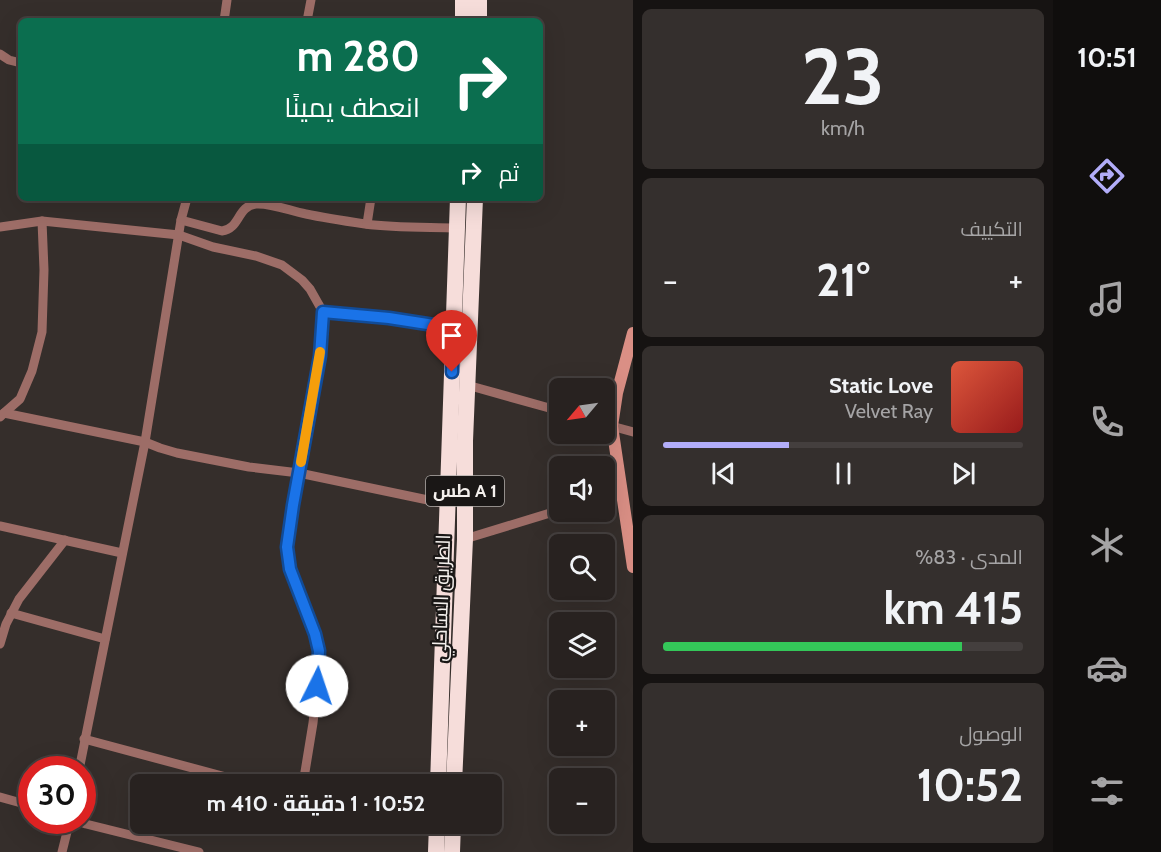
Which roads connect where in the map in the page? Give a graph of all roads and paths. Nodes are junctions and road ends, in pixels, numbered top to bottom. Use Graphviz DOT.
graph roads {
  1 [pos="227,0"];
  2 [pos="311,0"];
  3 [pos="463,0"];
  4 [pos="479,0"];
  5 [pos="224,18"];
  6 [pos="308,18"];
  7 [pos="463,18"];
  8 [pos="479,18"];
  9 [pos="0,54"];
  10 [pos="18,62"];
  11 [pos="186,201"];
  12 [pos="371,201"];
  13 [pos="458,201"];
  14 [pos="475,201"];
  15 [pos="273,202"];
  16 [pos="182,220"];
  17 [pos="42,221"];
  18 [pos="368,224"];
  19 [pos="0,227"];
  20 [pos="457,228"];
  21 [pos="180,235"];
  22 [pos="323,312"];
  23 [pos="453,328"];
  24 [pos="633,333"];
  25 [pos="467,384"];
  26 [pos="615,400"];
  27 [pos="549,408"];
  28 [pos="2,415"];
  29 [pos="615,427"];
  30 [pos="633,432"];
  31 [pos="145,442"];
  32 [pos="612,444"];
  33 [pos="299,473"];
  34 [pos="622,491"];
  35 [pos="615,493"];
  36 [pos="447,504"];
  37 [pos="549,513"];
  38 [pos="0,526"];
  39 [pos="465,539"];
  40 [pos="65,540"];
  41 [pos="122,553"];
  42 [pos="633,567"];
  43 [pos="11,613"];
  44 [pos="105,639"];
  45 [pos="0,644"];
  46 [pos="84,739"];
  47 [pos="81,756"];
  48 [pos="215,774"];
  49 [pos="305,774"];
  50 [pos="438,774"];
  51 [pos="454,774"];
  52 [pos="0,797"];
  53 [pos="18,803"];
  54 [pos="96,826"];
  55 [pos="66,834"];
  56 [pos="437,834"];
  57 [pos="453,834"];
  58 [pos="62,852"];
  59 [pos="199,852"];
  60 [pos="436,852"];
  61 [pos="452,852"];
  1 -- 5 [label="street"];
  2 -- 6 [label="street"];
  3 -- 7 [label="highway"];
  4 -- 8 [label="highway"];
  9 -- 10 [label="street"];
  11 -- 16 [label="street"];
  12 -- 18 [label="street"];
  13 -- 20 [label="highway, الطريق الساحلي / طس A 1"];
  14 -- 25 [label="highway, الطريق الساحلي / طس A 1"];
  15 -- 16 [label="street"];
  15 -- 18 [label="street"];
  16 -- 21 [label="street"];
  17 -- 19 [label="street"];
  17 -- 21 [label="street"];
  17 -- 28 [label="street"];
  18 -- 20 [label="street"];
  20 -- 23 [label="highway, الطريق الساحلي / طس A 1"];
  21 -- 22 [label="street"];
  21 -- 31 [label="street"];
  22 -- 23 [label="street"];
  22 -- 33 [label="street"];
  23 -- 36 [label="highway, الطريق الساحلي / طس A 1"];
  24 -- 26 [label="street"];
  25 -- 27 [label="street"];
  25 -- 39 [label="highway, الطريق الساحلي / طس A 1"];
  28 -- 31 [label="street"];
  29 -- 30 [label="street"];
  31 -- 33 [label="street"];
  31 -- 41 [label="street"];
  32 -- 34 [label="street"];
  33 -- 36 [label="street"];
  33 -- 49 [label="street"];
  34 -- 35 [label="street"];
  34 -- 42 [label="street"];
  36 -- 50 [label="highway, الطريق الساحلي / طس A 1"];
  37 -- 39 [label="street"];
  38 -- 40 [label="street"];
  39 -- 51 [label="highway, الطريق الساحلي / طس A 1"];
  40 -- 41 [label="street"];
  40 -- 43 [label="street"];
  41 -- 44 [label="street"];
  43 -- 44 [label="street"];
  43 -- 45 [label="street"];
  44 -- 46 [label="street"];
  46 -- 47 [label="street"];
  46 -- 48 [label="street"];
  52 -- 53 [label="street"];
  54 -- 59 [label="street"];
  55 -- 58 [label="street"];
  56 -- 60 [label="highway"];
  57 -- 61 [label="highway"];
}
